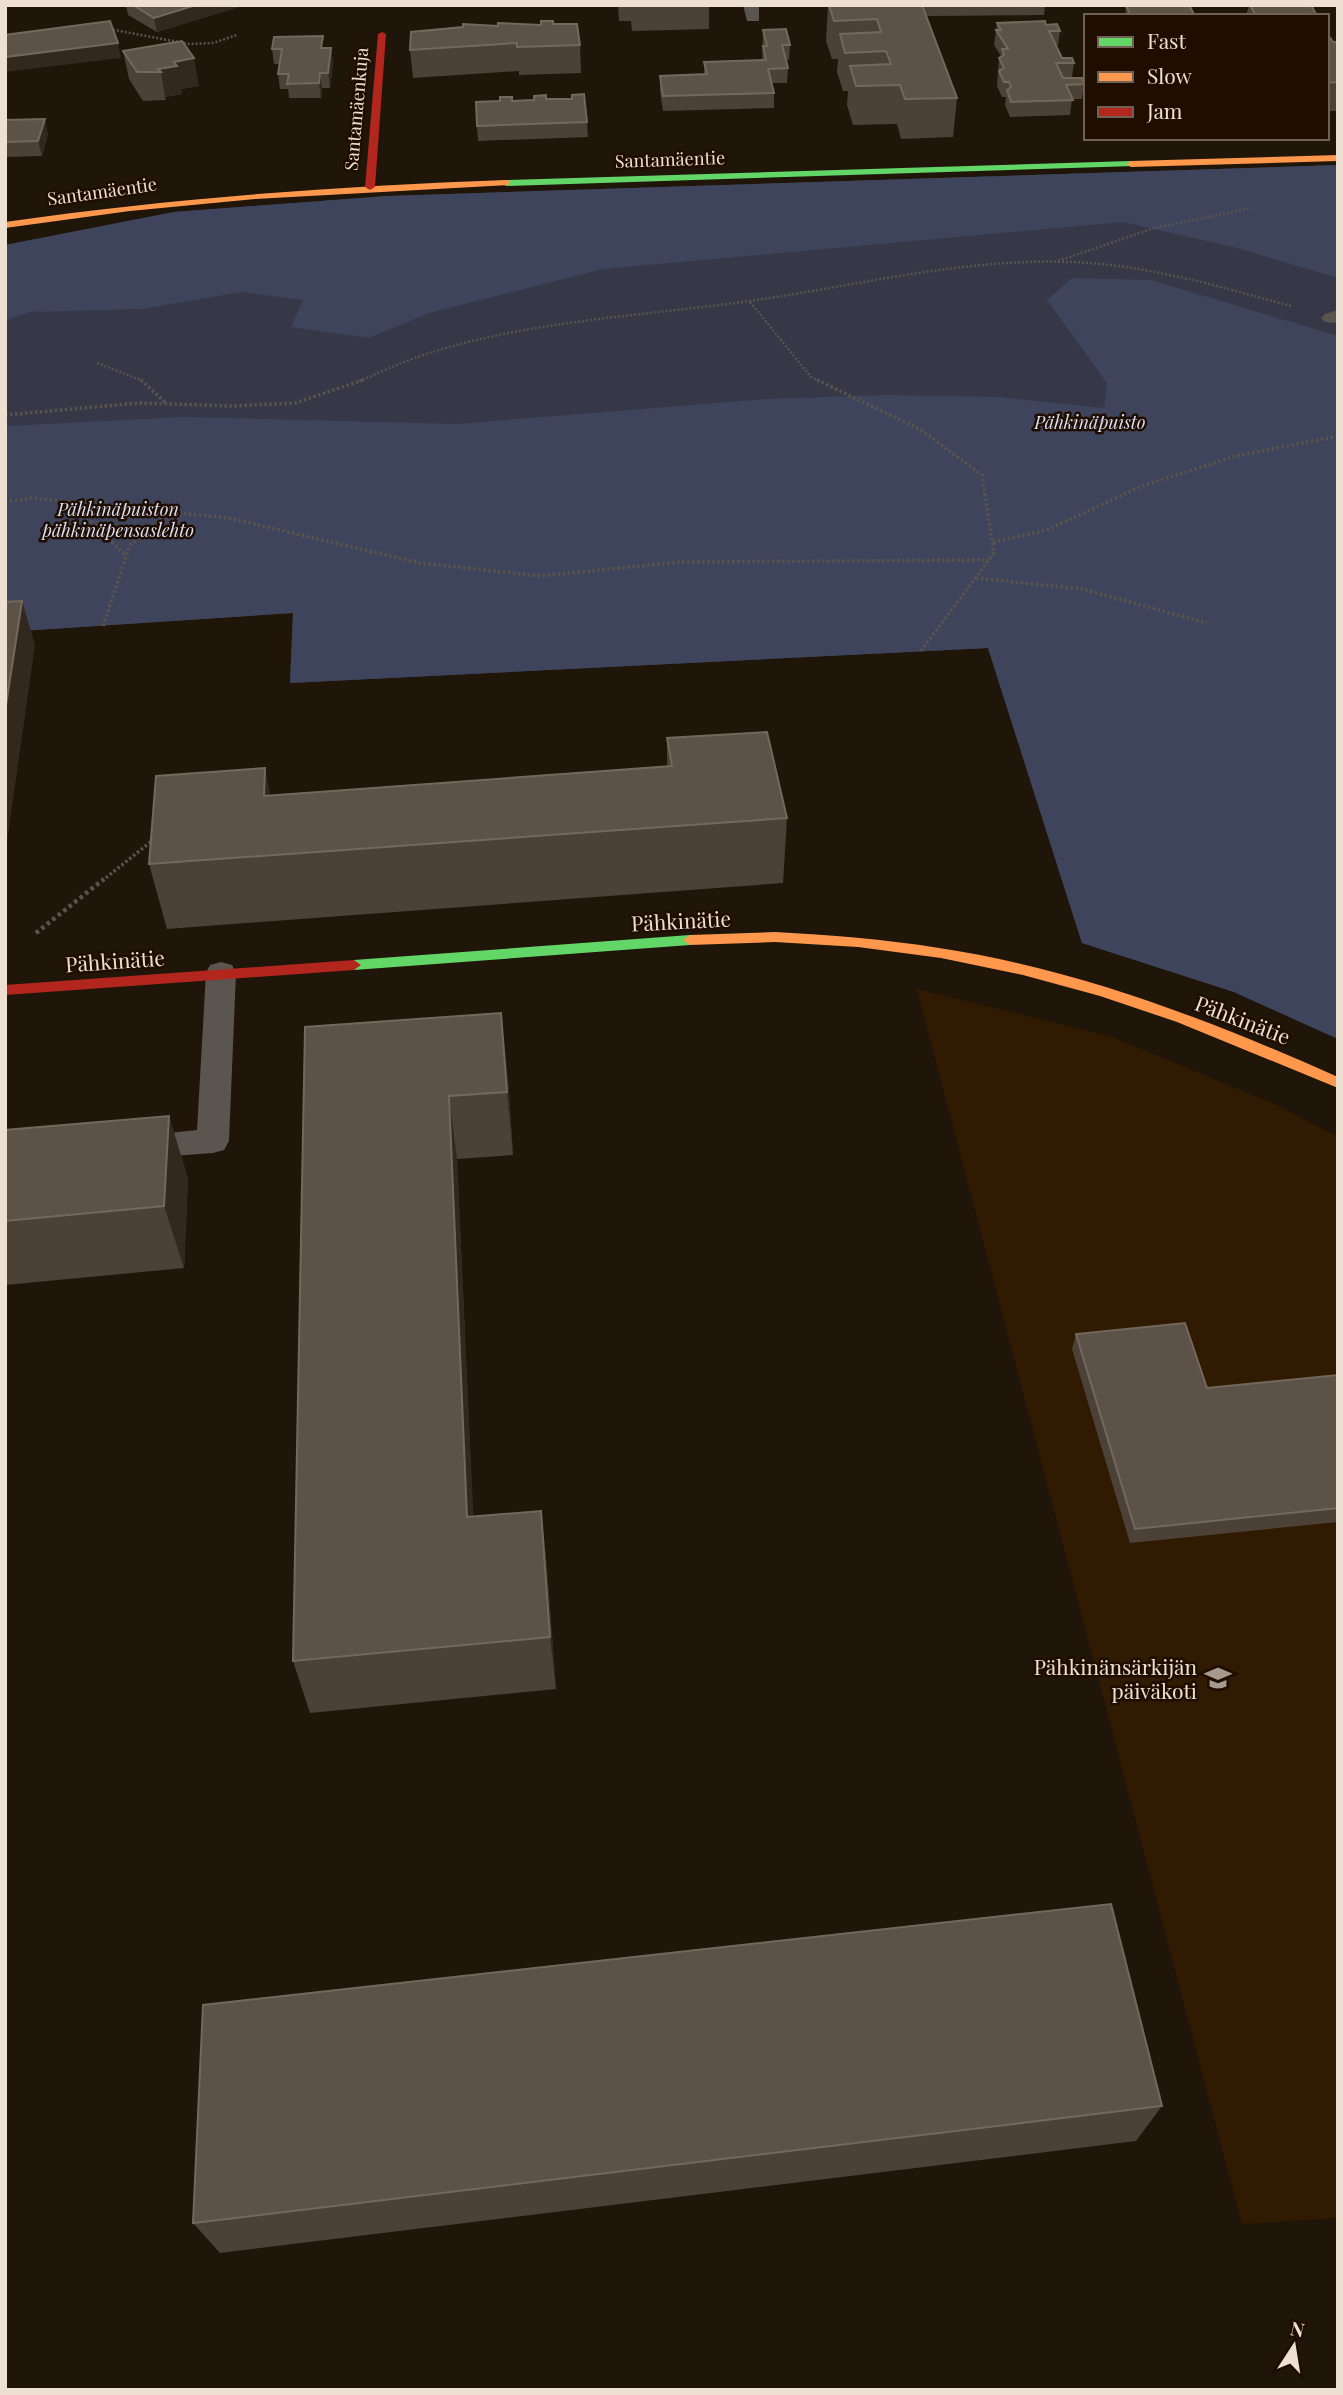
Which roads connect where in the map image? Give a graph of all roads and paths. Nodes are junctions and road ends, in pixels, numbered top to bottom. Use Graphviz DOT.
graph roads {
  1 [pos="102,30"];
  2 [pos="382,34"];
  3 [pos="237,35"];
  4 [pos="1338,158"];
  5 [pos="370,187"];
  6 [pos="1258,207"];
  7 [pos="5,225"];
  8 [pos="1054,262"];
  9 [pos="750,301"];
  10 [pos="1335,317"];
  11 [pos="97,363"];
  12 [pos="166,404"];
  13 [pos="5,415"];
  14 [pos="1338,436"];
  15 [pos="5,502"];
  16 [pos="73,503"];
  17 [pos="169,513"];
  18 [pos="993,542"];
  19 [pos="126,556"];
  20 [pos="989,561"];
  21 [pos="976,578"];
  22 [pos="1207,623"];
  23 [pos="103,626"];
  24 [pos="921,651"];
  25 [pos="157,837"];
  26 [pos="36,933"];
  27 [pos="221,973"];
  28 [pos="5,989"];
  29 [pos="1338,1083"];
  30 [pos="102,1150"];
  1 -- 3 [label="path"];
  2 -- 5 [label="street, Santamäenkuja"];
  4 -- 5 [label="street, Santamäentie"];
  5 -- 7 [label="street, Santamäentie"];
  6 -- 8 [label="path"];
  8 -- 9 [label="path"];
  8 -- 10 [label="path"];
  9 -- 12 [label="path"];
  9 -- 18 [label="path"];
  11 -- 12 [label="path"];
  12 -- 13 [label="path"];
  14 -- 18 [label="path"];
  15 -- 16 [label="path"];
  16 -- 17 [label="path"];
  16 -- 19 [label="path"];
  17 -- 19 [label="path"];
  17 -- 20 [label="path"];
  18 -- 20 [label="path"];
  19 -- 23 [label="path"];
  20 -- 21 [label="path"];
  21 -- 22 [label="path"];
  21 -- 24 [label="path"];
  25 -- 26 [label="path"];
  27 -- 28 [label="street, Pähkinätie"];
  27 -- 29 [label="street, Pähkinätie"];
  27 -- 30 [label="lane"];
}
